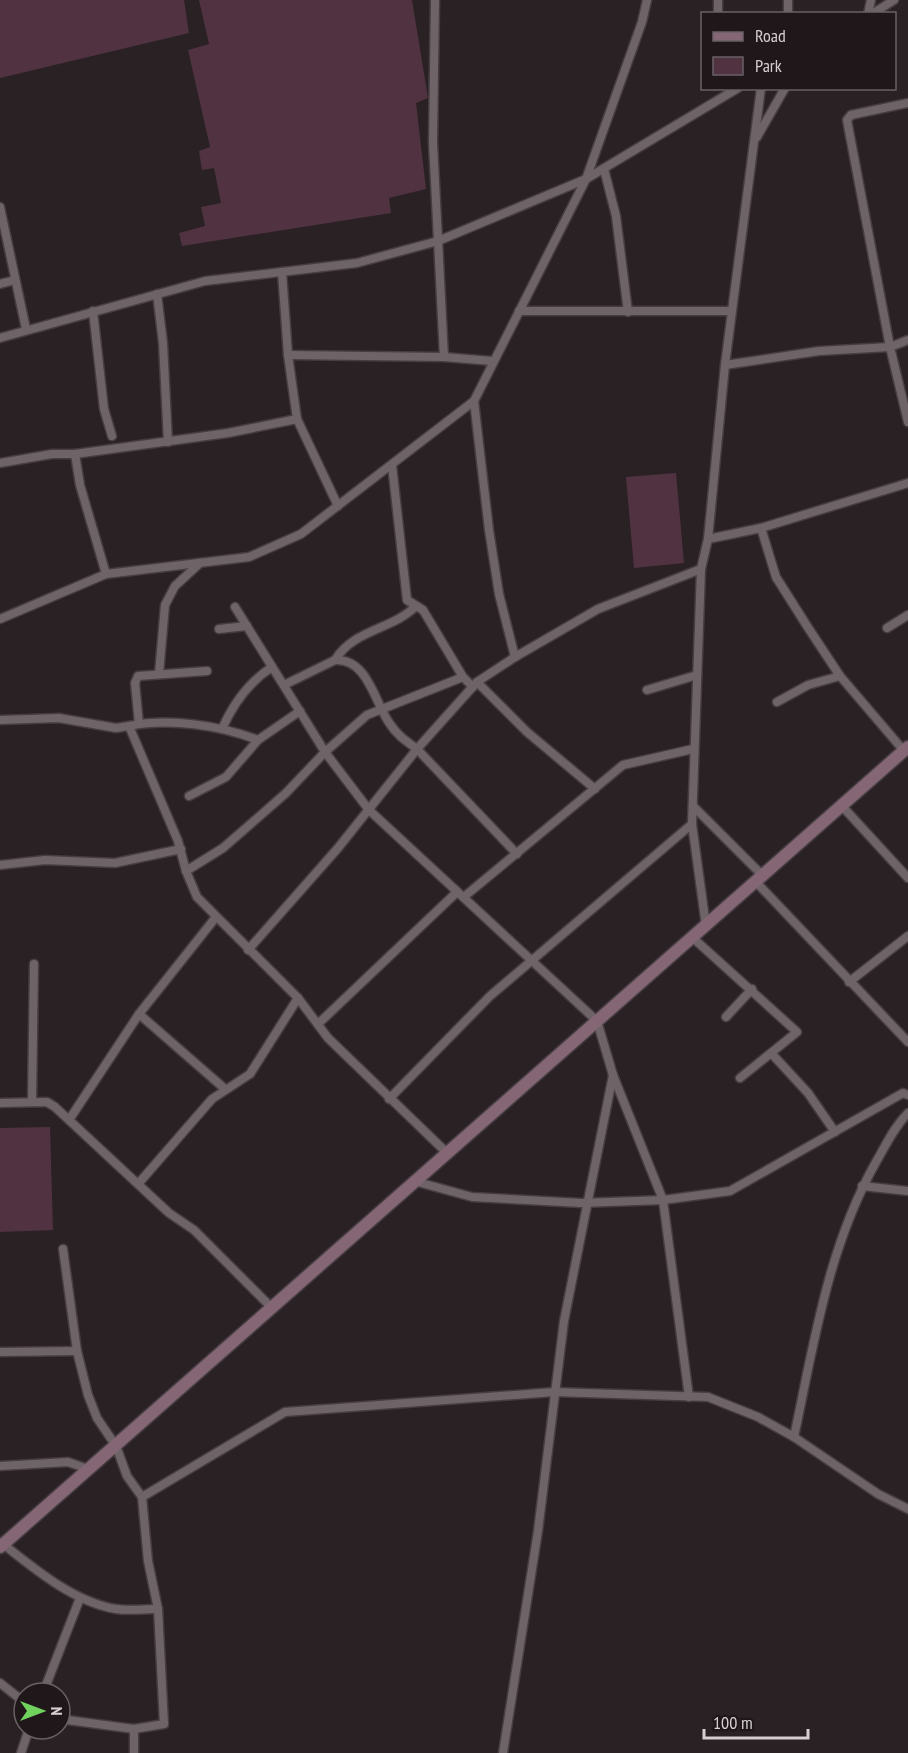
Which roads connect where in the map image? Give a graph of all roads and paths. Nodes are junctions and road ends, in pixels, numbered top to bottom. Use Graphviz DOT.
graph roads {
  1 [pos="435,0"];
  2 [pos="647,0"];
  3 [pos="894,0"];
  4 [pos="873,12"];
  5 [pos="761,90"];
  6 [pos="785,90"];
  7 [pos="721,93"];
  8 [pos="908,103"];
  9 [pos="754,142"];
  10 [pos="604,169"];
  11 [pos="586,179"];
  12 [pos="0,207"];
  13 [pos="438,241"];
  14 [pos="282,272"];
  15 [pos="15,280"];
  16 [pos="0,284"];
  17 [pos="157,294"];
  18 [pos="93,311"];
  19 [pos="519,311"];
  20 [pos="731,311"];
  21 [pos="628,312"];
  22 [pos="26,329"];
  23 [pos="0,338"];
  24 [pos="908,340"];
  25 [pos="890,347"];
  26 [pos="288,355"];
  27 [pos="444,357"];
  28 [pos="492,361"];
  29 [pos="724,365"];
  30 [pos="474,401"];
  31 [pos="908,417"];
  32 [pos="297,419"];
  33 [pos="112,436"];
  34 [pos="168,442"];
  35 [pos="75,454"];
  36 [pos="0,463"];
  37 [pos="392,465"];
  38 [pos="908,483"];
  39 [pos="338,506"];
  40 [pos="761,528"];
  41 [pos="708,539"];
  42 [pos="200,563"];
  43 [pos="701,569"];
  44 [pos="106,574"];
  45 [pos="416,606"];
  46 [pos="235,607"];
  47 [pos="908,615"];
  48 [pos="0,619"];
  49 [pos="247,626"];
  50 [pos="219,628"];
  51 [pos="887,628"];
  52 [pos="515,657"];
  53 [pos="335,660"];
  54 [pos="272,667"];
  55 [pos="207,671"];
  56 [pos="159,674"];
  57 [pos="697,675"];
  58 [pos="840,676"];
  59 [pos="463,677"];
  60 [pos="475,684"];
  61 [pos="284,685"];
  62 [pos="647,690"];
  63 [pos="777,702"];
  64 [pos="381,710"];
  65 [pos="300,711"];
  66 [pos="0,720"];
  67 [pos="139,724"];
  68 [pos="129,726"];
  69 [pos="222,729"];
  70 [pos="258,740"];
  71 [pos="417,749"];
  72 [pos="693,749"];
  73 [pos="906,749"];
  74 [pos="325,752"];
  75 [pos="595,789"];
  76 [pos="189,796"];
  77 [pos="693,806"];
  78 [pos="842,806"];
  79 [pos="369,810"];
  80 [pos="692,824"];
  81 [pos="181,849"];
  82 [pos="517,854"];
  83 [pos="0,865"];
  84 [pos="186,871"];
  85 [pos="908,878"];
  86 [pos="759,879"];
  87 [pos="461,894"];
  88 [pos="216,917"];
  89 [pos="706,926"];
  90 [pos="908,936"];
  91 [pos="693,938"];
  92 [pos="248,950"];
  93 [pos="530,961"];
  94 [pos="34,964"];
  95 [pos="849,982"];
  96 [pos="752,989"];
  97 [pos="298,998"];
  98 [pos="139,1014"];
  99 [pos="726,1017"];
  100 [pos="597,1021"];
  101 [pos="318,1024"];
  102 [pos="908,1042"];
  103 [pos="772,1054"];
  104 [pos="613,1075"];
  105 [pos="740,1078"];
  106 [pos="225,1089"];
  107 [pos="908,1095"];
  108 [pos="389,1099"];
  109 [pos="32,1102"];
  110 [pos="0,1103"];
  111 [pos="908,1113"];
  112 [pos="69,1120"];
  113 [pos="835,1132"];
  114 [pos="446,1152"];
  115 [pos="414,1181"];
  116 [pos="138,1184"];
  117 [pos="862,1186"];
  118 [pos="908,1191"];
  119 [pos="663,1200"];
  120 [pos="587,1203"];
  121 [pos="63,1249"];
  122 [pos="272,1308"];
  123 [pos="77,1351"];
  124 [pos="0,1352"];
  125 [pos="554,1392"];
  126 [pos="689,1397"];
  127 [pos="794,1437"];
  128 [pos="116,1446"];
  129 [pos="0,1466"];
  130 [pos="88,1469"];
  131 [pos="142,1497"];
  132 [pos="908,1509"];
  133 [pos="2,1546"];
  134 [pos="80,1598"];
  135 [pos="158,1610"];
  136 [pos="48,1681"];
  137 [pos="0,1683"];
  138 [pos="12,1692"];
  139 [pos="72,1721"];
  140 [pos="134,1729"];
  141 [pos="134,1753"];
  142 [pos="504,1753"];
  1 -- 13 [label="street"];
  2 -- 11 [label="street"];
  3 -- 4 [label="street"];
  5 -- 9 [label="street"];
  6 -- 9 [label="street"];
  7 -- 10 [label="street"];
  8 -- 25 [label="street"];
  9 -- 20 [label="street"];
  10 -- 11 [label="street"];
  10 -- 21 [label="street"];
  11 -- 13 [label="street"];
  11 -- 19 [label="street"];
  12 -- 15 [label="street"];
  13 -- 14 [label="street"];
  13 -- 27 [label="street"];
  14 -- 17 [label="street"];
  14 -- 26 [label="street"];
  15 -- 16 [label="street"];
  15 -- 22 [label="street"];
  17 -- 18 [label="street"];
  17 -- 34 [label="street"];
  18 -- 22 [label="street"];
  18 -- 33 [label="street"];
  19 -- 21 [label="street"];
  19 -- 28 [label="street"];
  20 -- 21 [label="street"];
  20 -- 29 [label="street"];
  22 -- 23 [label="street"];
  24 -- 25 [label="street"];
  25 -- 29 [label="street"];
  25 -- 31 [label="street"];
  26 -- 27 [label="street"];
  26 -- 32 [label="street"];
  27 -- 28 [label="street"];
  28 -- 30 [label="street"];
  29 -- 41 [label="street"];
  30 -- 37 [label="street"];
  30 -- 52 [label="street"];
  32 -- 34 [label="street"];
  32 -- 39 [label="street"];
  34 -- 35 [label="street"];
  35 -- 36 [label="street"];
  35 -- 44 [label="street"];
  37 -- 39 [label="street"];
  37 -- 45 [label="street"];
  38 -- 40 [label="street"];
  39 -- 42 [label="street"];
  40 -- 41 [label="street"];
  40 -- 58 [label="street"];
  41 -- 43 [label="street"];
  42 -- 44 [label="street"];
  42 -- 56 [label="street"];
  43 -- 52 [label="street"];
  43 -- 57 [label="street"];
  44 -- 48 [label="street"];
  45 -- 53 [label="street"];
  45 -- 59 [label="street"];
  46 -- 49 [label="street"];
  47 -- 51 [label="street"];
  49 -- 50 [label="street"];
  49 -- 54 [label="street"];
  52 -- 60 [label="street"];
  53 -- 61 [label="street"];
  53 -- 64 [label="street"];
  54 -- 61 [label="street"];
  54 -- 69 [label="street"];
  55 -- 56 [label="street"];
  56 -- 67 [label="street"];
  57 -- 62 [label="street"];
  57 -- 72 [label="street"];
  58 -- 63 [label="street"];
  58 -- 73 [label="street"];
  59 -- 60 [label="street"];
  59 -- 64 [label="street"];
  60 -- 71 [label="street"];
  60 -- 75 [label="street"];
  61 -- 65 [label="street"];
  64 -- 71 [label="street"];
  64 -- 74 [label="street"];
  65 -- 70 [label="street"];
  65 -- 74 [label="street"];
  66 -- 68 [label="street"];
  67 -- 68 [label="street"];
  67 -- 69 [label="street"];
  68 -- 81 [label="street"];
  69 -- 70 [label="street"];
  70 -- 76 [label="street"];
  71 -- 79 [label="street"];
  71 -- 82 [label="street"];
  72 -- 75 [label="street"];
  72 -- 77 [label="street"];
  73 -- 78 [label="main road"];
  74 -- 79 [label="street"];
  74 -- 84 [label="street"];
  75 -- 82 [label="street"];
  77 -- 80 [label="street"];
  77 -- 86 [label="street"];
  78 -- 85 [label="street"];
  78 -- 86 [label="main road"];
  79 -- 87 [label="street"];
  79 -- 92 [label="street"];
  80 -- 89 [label="street"];
  80 -- 93 [label="street"];
  81 -- 83 [label="street"];
  81 -- 84 [label="street"];
  82 -- 87 [label="street"];
  84 -- 88 [label="street"];
  86 -- 89 [label="main road"];
  86 -- 95 [label="street"];
  87 -- 93 [label="street"];
  87 -- 101 [label="street"];
  88 -- 92 [label="street"];
  88 -- 98 [label="street"];
  89 -- 91 [label="main road"];
  90 -- 95 [label="street"];
  91 -- 96 [label="street"];
  91 -- 100 [label="main road"];
  92 -- 97 [label="street"];
  93 -- 100 [label="street"];
  93 -- 108 [label="street"];
  94 -- 109 [label="street"];
  95 -- 102 [label="street"];
  96 -- 99 [label="street"];
  96 -- 103 [label="street"];
  97 -- 101 [label="street"];
  97 -- 106 [label="street"];
  98 -- 106 [label="street"];
  98 -- 112 [label="street"];
  100 -- 104 [label="street"];
  100 -- 114 [label="main road"];
  101 -- 108 [label="street"];
  103 -- 105 [label="street"];
  103 -- 113 [label="street"];
  104 -- 119 [label="street"];
  104 -- 120 [label="street"];
  106 -- 116 [label="street"];
  107 -- 113 [label="street"];
  108 -- 114 [label="street"];
  109 -- 110 [label="street"];
  109 -- 112 [label="street"];
  111 -- 117 [label="street"];
  112 -- 116 [label="street"];
  113 -- 119 [label="street"];
  114 -- 115 [label="main road"];
  115 -- 120 [label="street"];
  115 -- 122 [label="main road"];
  116 -- 122 [label="street"];
  117 -- 118 [label="street"];
  117 -- 127 [label="street"];
  119 -- 120 [label="street"];
  119 -- 126 [label="street"];
  120 -- 125 [label="street"];
  121 -- 123 [label="street"];
  122 -- 128 [label="main road"];
  123 -- 124 [label="street"];
  123 -- 128 [label="street"];
  125 -- 126 [label="street"];
  125 -- 131 [label="street"];
  125 -- 142 [label="street"];
  126 -- 127 [label="street"];
  127 -- 132 [label="street"];
  128 -- 130 [label="main road"];
  128 -- 131 [label="street"];
  129 -- 130 [label="street"];
  130 -- 133 [label="main road"];
  131 -- 135 [label="street"];
  133 -- 134 [label="street"];
  134 -- 135 [label="street"];
  134 -- 136 [label="street"];
  135 -- 140 [label="street"];
  137 -- 138 [label="street"];
  139 -- 140 [label="street"];
  140 -- 141 [label="street"];
}
